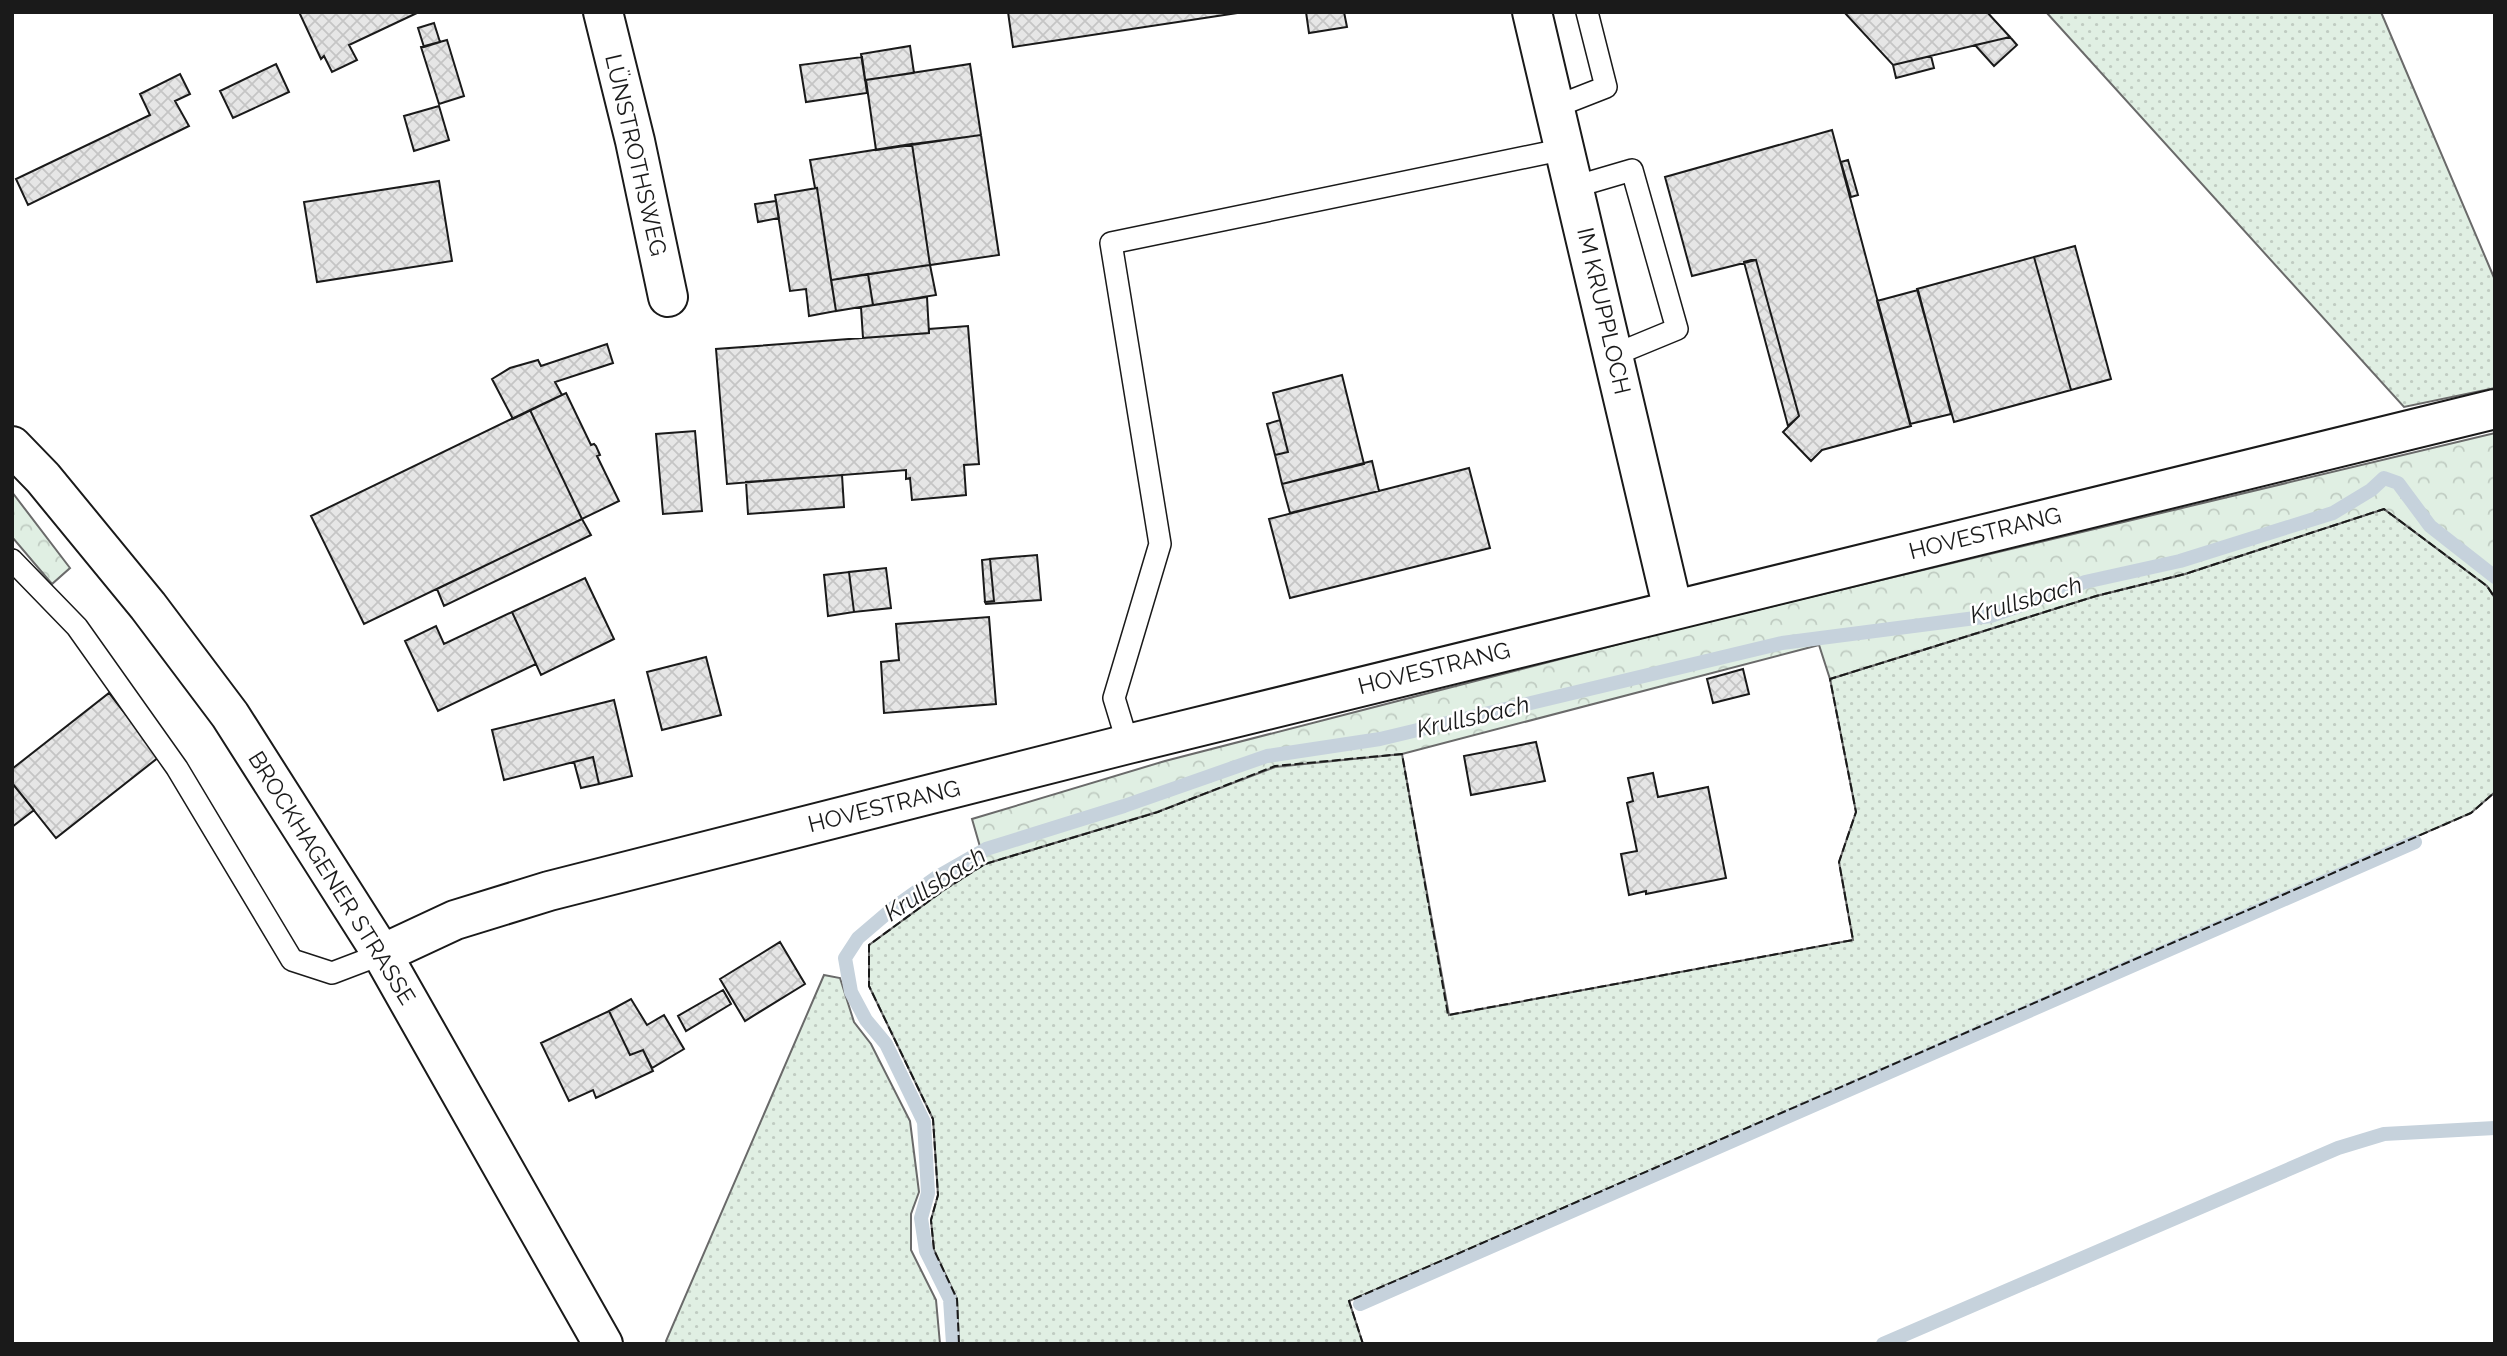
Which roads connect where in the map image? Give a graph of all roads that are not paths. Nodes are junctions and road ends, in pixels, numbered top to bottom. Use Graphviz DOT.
graph roads {
  1 [pos="603,12"];
  2 [pos="1532,12"];
  3 [pos="1587,12"];
  4 [pos="1555,107"];
  5 [pos="1565,149"];
  6 [pos="1574,187"];
  7 [pos="668,297"];
  8 [pos="1615,355"];
  9 [pos="2495,409"];
  10 [pos="12,446"];
  11 [pos="12,560"];
  12 [pos="1673,610"];
  13 [pos="1128,744"];
  14 [pos="382,954"];
  15 [pos="603,1344"];
  1 -- 7 [label="street, LÜNSTROTHSWEG"];
  2 -- 4 [label="street, IM KRUPPLOCH"];
  3 -- 4 [label="lane"];
  4 -- 5 [label="street, IM KRUPPLOCH"];
  5 -- 6 [label="street, IM KRUPPLOCH"];
  5 -- 13 [label="lane"];
  6 -- 8 [label="street, IM KRUPPLOCH"];
  6 -- 8 [label="lane"];
  8 -- 12 [label="street, IM KRUPPLOCH"];
  9 -- 12 [label="street, HOVESTRANG"];
  10 -- 14 [label="street, BROCKHAGENER STRASSE"];
  11 -- 14 [label="lane"];
  12 -- 13 [label="street, HOVESTRANG"];
  13 -- 14 [label="street, HOVESTRANG"];
  14 -- 15 [label="street, BROCKHAGENER STRASSE"];
}
